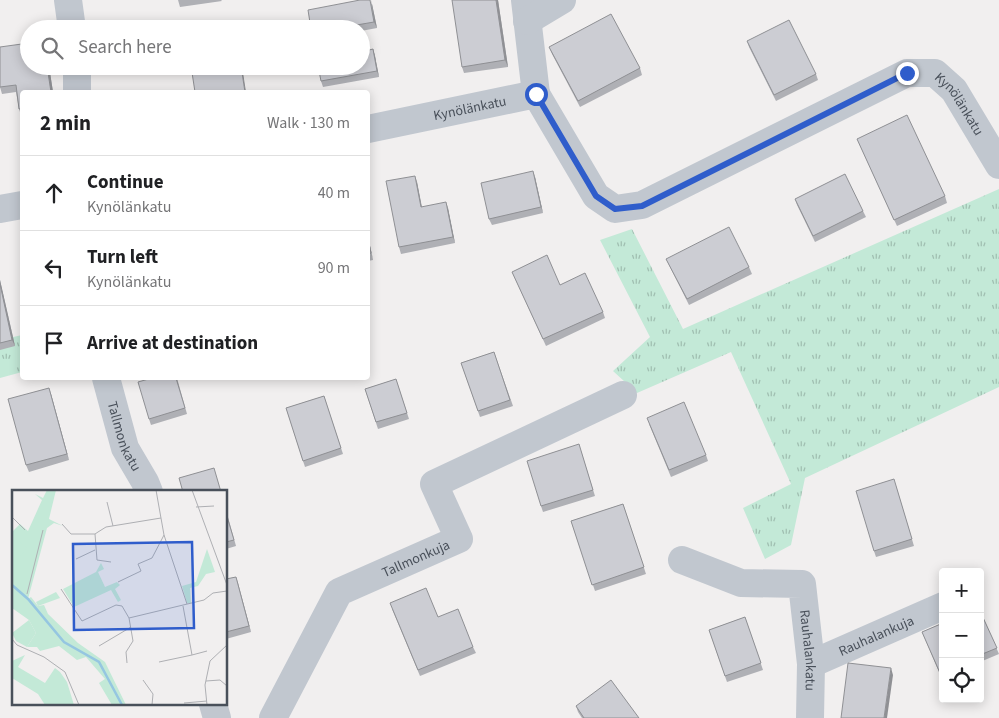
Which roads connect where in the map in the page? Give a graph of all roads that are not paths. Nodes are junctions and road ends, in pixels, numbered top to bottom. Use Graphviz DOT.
graph roads {
  1 [pos="68,0"];
  2 [pos="562,0"];
  3 [pos="526,10"];
  4 [pos="71,20"];
  5 [pos="76,75"];
  6 [pos="77,90"];
  7 [pos="536,94"];
  8 [pos="370,129"];
  9 [pos="999,165"];
  10 [pos="20,204"];
  11 [pos="0,209"];
  12 [pos="107,380"];
  13 [pos="624,395"];
  14 [pos="148,490"];
  15 [pos="682,560"];
  16 [pos="939,608"];
  17 [pos="811,664"];
  18 [pos="214,706"];
  19 [pos="218,718"];
  20 [pos="273,718"];
  21 [pos="810,718"];
  1 -- 4 [label="street"];
  2 -- 3 [label="street"];
  3 -- 7 [label="street"];
  5 -- 6 [label="street"];
  7 -- 8 [label="street, Kynölänkatu"];
  7 -- 9 [label="street, Kynölänkatu"];
  10 -- 11 [label="street"];
  12 -- 14 [label="street, Tallmonkatu"];
  13 -- 20 [label="street, Tallmonkuja"];
  15 -- 17 [label="street, Rauhalankatu"];
  16 -- 17 [label="street, Rauhalankuja"];
  17 -- 21 [label="street, Rauhalankatu"];
  18 -- 19 [label="street"];
}
